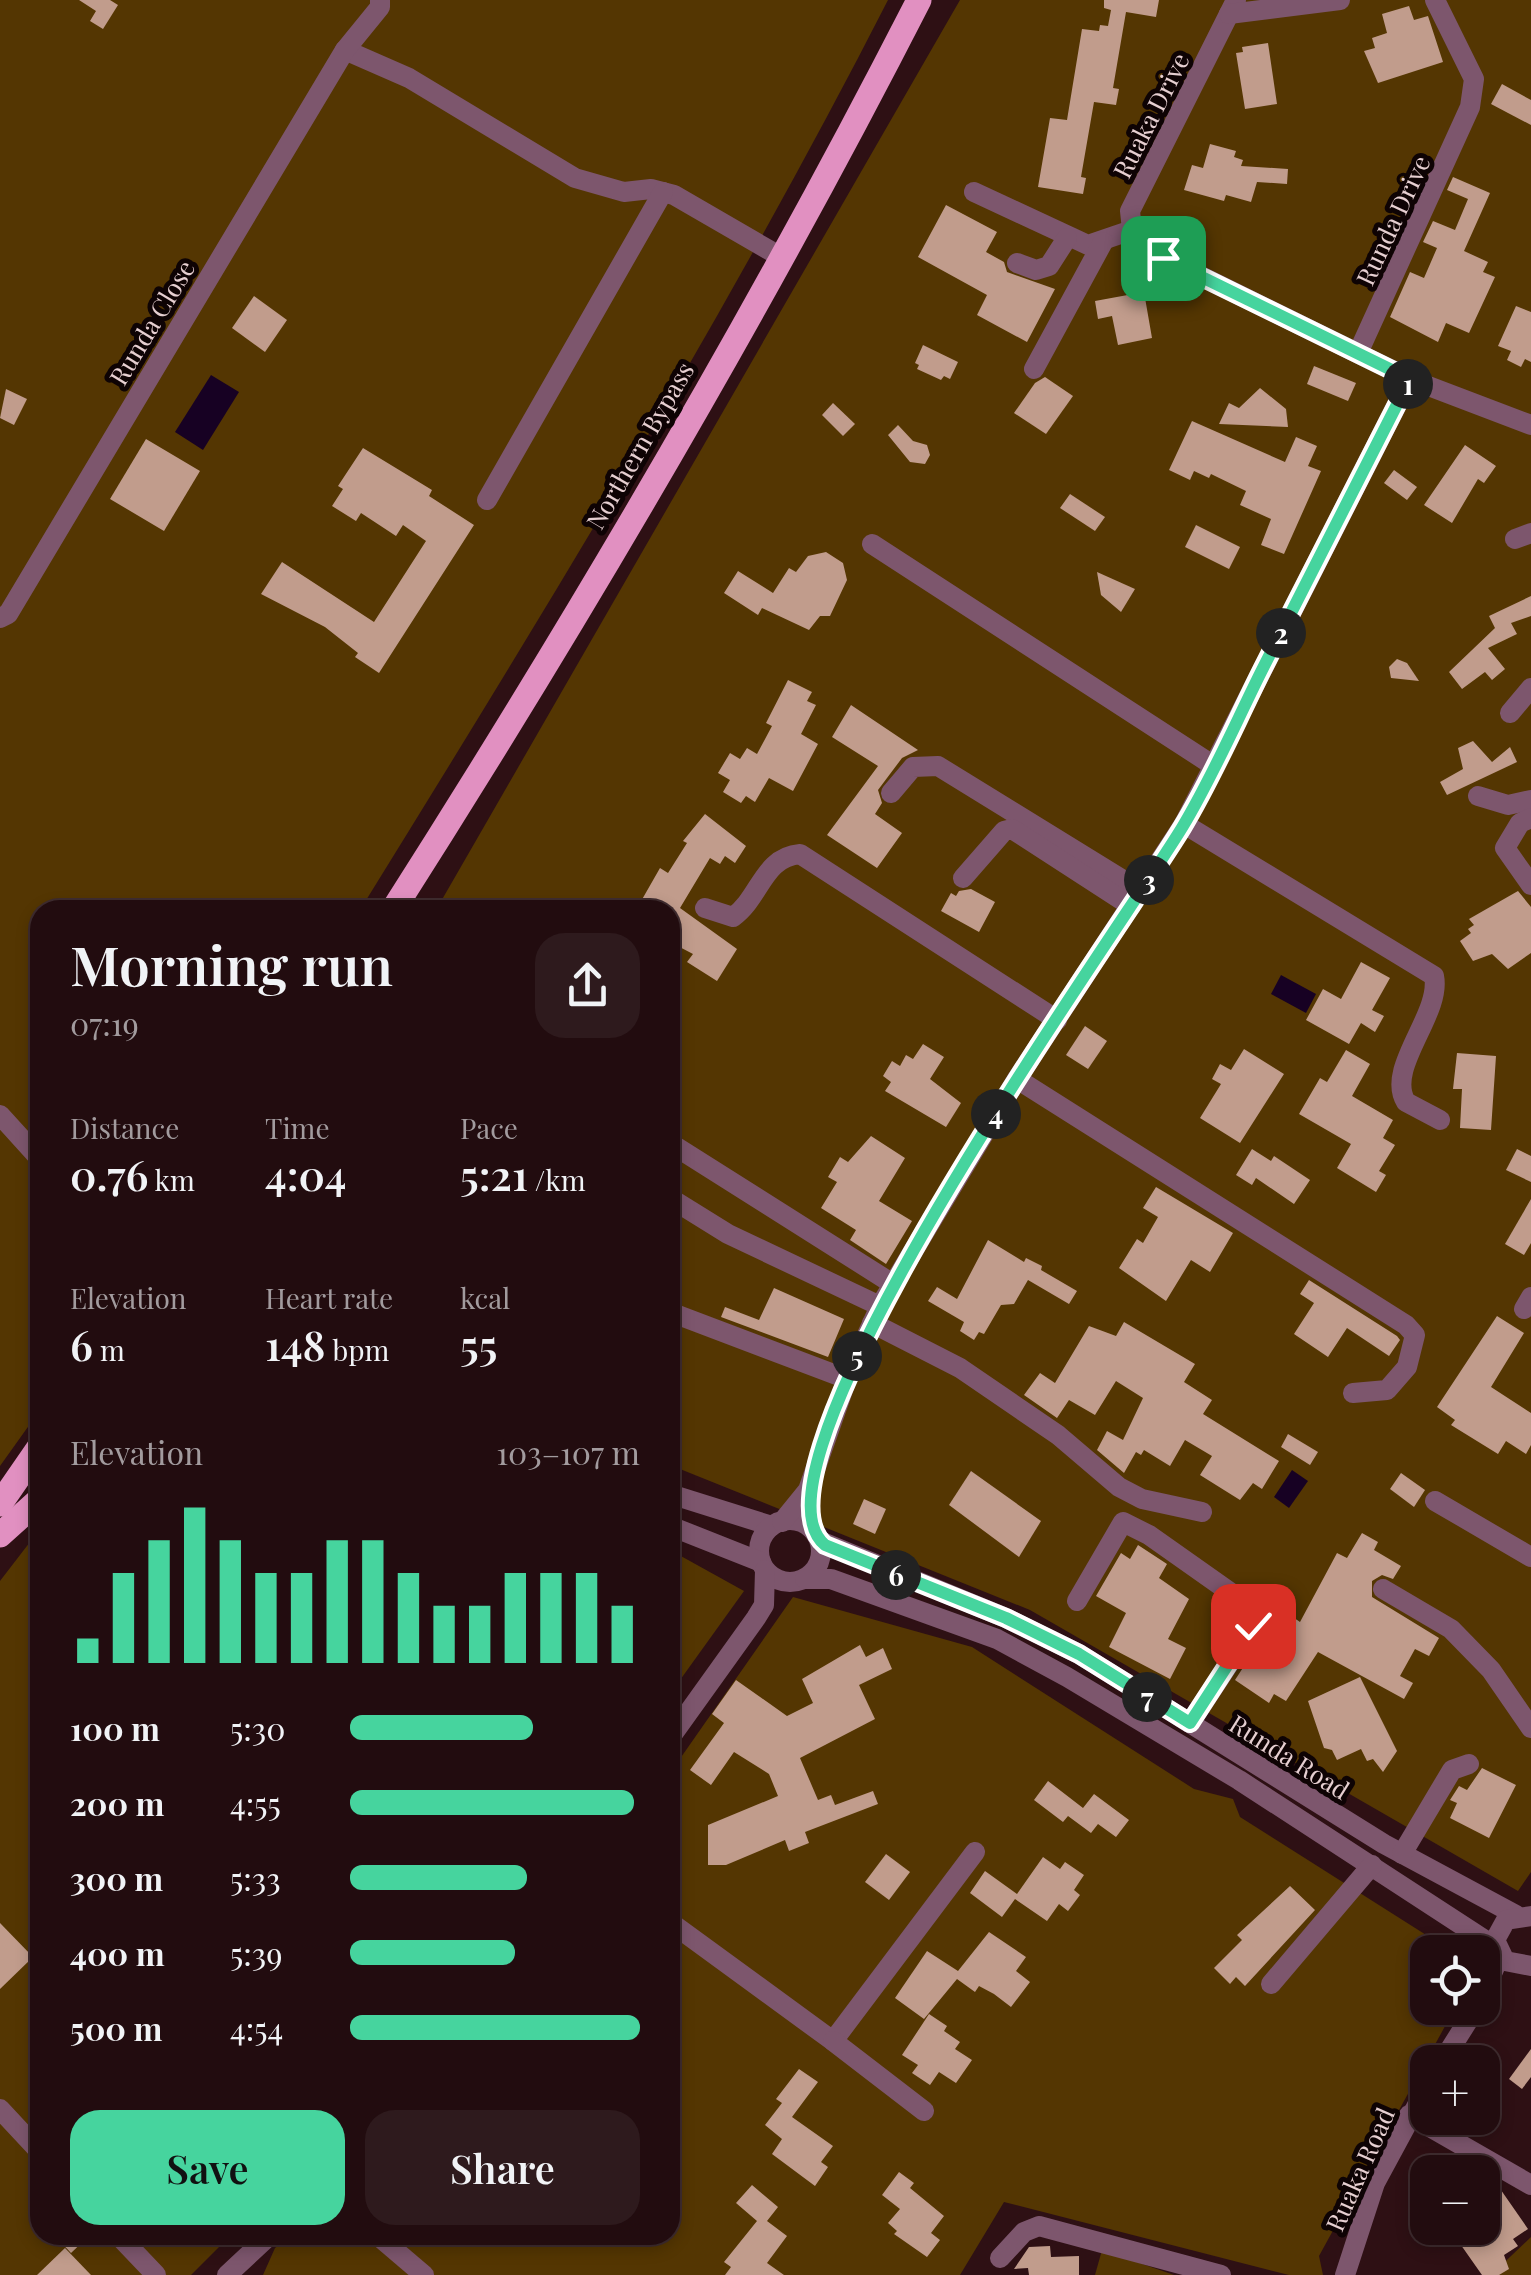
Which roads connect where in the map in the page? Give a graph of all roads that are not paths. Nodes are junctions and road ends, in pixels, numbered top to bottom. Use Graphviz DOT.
graph roads {
  1 [pos="380,0"];
  2 [pos="920,0"];
  3 [pos="1340,0"];
  4 [pos="1434,0"];
  5 [pos="1233,7"];
  6 [pos="345,50"];
  7 [pos="663,192"];
  8 [pos="974,192"];
  9 [pos="1132,230"];
  10 [pos="1067,238"];
  11 [pos="1103,242"];
  12 [pos="781,257"];
  13 [pos="1017,263"];
  14 [pos="1358,352"];
  15 [pos="1034,369"];
  16 [pos="1410,379"];
  17 [pos="1531,425"];
  18 [pos="487,500"];
  19 [pos="872,544"];
  20 [pos="0,618"];
  21 [pos="1531,688"];
  22 [pos="1510,714"];
  23 [pos="1214,766"];
  24 [pos="891,792"];
  25 [pos="1478,796"];
  26 [pos="1531,800"];
  27 [pos="1531,818"];
  28 [pos="1184,824"];
  29 [pos="963,878"];
  30 [pos="1531,885"];
  31 [pos="1136,899"];
  32 [pos="399,900"];
  33 [pos="706,908"];
  34 [pos="1057,1020"];
  35 [pos="1018,1079"];
  36 [pos="0,1115"];
  37 [pos="1440,1120"];
  38 [pos="30,1148"];
  39 [pos="680,1149"];
  40 [pos="680,1204"];
  41 [pos="893,1284"];
  42 [pos="876,1314"];
  43 [pos="680,1316"];
  44 [pos="846,1379"];
  45 [pos="1352,1393"];
  46 [pos="30,1460"];
  47 [pos="808,1490"];
  48 [pos="680,1497"];
  49 [pos="1435,1502"];
  50 [pos="0,1504"];
  51 [pos="30,1508"];
  52 [pos="1202,1512"];
  53 [pos="777,1524"];
  54 [pos="680,1530"];
  55 [pos="815,1534"];
  56 [pos="0,1536"];
  57 [pos="1531,1557"];
  58 [pos="763,1566"];
  59 [pos="795,1580"];
  60 [pos="1383,1589"];
  61 [pos="1078,1600"];
  62 [pos="764,1605"];
  63 [pos="1190,1723"];
  64 [pos="680,1724"];
  65 [pos="1531,1728"];
  66 [pos="1469,1764"];
  67 [pos="975,1852"];
  68 [pos="1402,1854"];
  69 [pos="1372,1865"];
  70 [pos="1525,1912"];
  71 [pos="680,1929"];
  72 [pos="1473,1935"];
  73 [pos="1499,1935"];
  74 [pos="1500,1953"];
  75 [pos="1525,1967"];
  76 [pos="1500,1983"];
  77 [pos="1271,1984"];
  78 [pos="833,2041"];
  79 [pos="0,2109"];
  80 [pos="924,2111"];
  81 [pos="1409,2115"];
  82 [pos="30,2141"];
  83 [pos="1531,2185"];
  84 [pos="128,2245"];
  85 [pos="259,2245"];
  86 [pos="389,2245"];
  87 [pos="1000,2258"];
  88 [pos="156,2275"];
  89 [pos="227,2275"];
  90 [pos="424,2275"];
  91 [pos="1220,2275"];
  92 [pos="1344,2275"];
  1 -- 6 [label="street, Runda Close"];
  2 -- 12 [label="main road, Northern Bypass"];
  3 -- 5 [label="street"];
  4 -- 14 [label="street, Runda Drive"];
  5 -- 9 [label="street, Ruaka Drive"];
  6 -- 7 [label="street"];
  6 -- 20 [label="street, Runda Close"];
  7 -- 12 [label="street"];
  7 -- 18 [label="street"];
  8 -- 10 [label="street"];
  9 -- 11 [label="street"];
  9 -- 14 [label="street"];
  10 -- 11 [label="street"];
  10 -- 13 [label="street"];
  11 -- 15 [label="street"];
  12 -- 32 [label="main road, Northern Bypass"];
  14 -- 16 [label="street"];
  16 -- 17 [label="street"];
  16 -- 23 [label="street"];
  19 -- 23 [label="street"];
  21 -- 22 [label="street"];
  23 -- 28 [label="street"];
  24 -- 31 [label="street"];
  25 -- 26 [label="street"];
  27 -- 30 [label="street"];
  28 -- 31 [label="street"];
  28 -- 37 [label="street"];
  29 -- 31 [label="street"];
  31 -- 34 [label="street"];
  33 -- 34 [label="street"];
  34 -- 35 [label="street"];
  35 -- 41 [label="street"];
  35 -- 45 [label="street"];
  36 -- 38 [label="street"];
  39 -- 41 [label="street"];
  40 -- 42 [label="street"];
  41 -- 42 [label="street"];
  42 -- 44 [label="street"];
  42 -- 52 [label="street"];
  43 -- 44 [label="street"];
  44 -- 47 [label="street"];
  46 -- 50 [label="main road"];
  47 -- 53 [label="street"];
  47 -- 55 [label="street"];
  48 -- 53 [label="street"];
  49 -- 57 [label="street"];
  51 -- 56 [label="main road"];
  53 -- 55 [label="street"];
  53 -- 58 [label="street"];
  54 -- 58 [label="street"];
  55 -- 59 [label="street"];
  55 -- 63 [label="street, Runda Road"];
  58 -- 59 [label="street"];
  58 -- 62 [label="street"];
  59 -- 62 [label="street"];
  59 -- 69 [label="street, Runda Road"];
  60 -- 65 [label="street"];
  61 -- 63 [label="street"];
  62 -- 64 [label="street"];
  63 -- 68 [label="street, Runda Road"];
  66 -- 68 [label="street"];
  67 -- 78 [label="street"];
  68 -- 70 [label="street, Runda Road"];
  69 -- 72 [label="street, Runda Road"];
  69 -- 77 [label="street"];
  70 -- 73 [label="street"];
  71 -- 78 [label="street"];
  74 -- 75 [label="street, Runda Road"];
  75 -- 76 [label="street"];
  78 -- 80 [label="street"];
  79 -- 82 [label="street"];
  81 -- 83 [label="street"];
  81 -- 92 [label="street, Ruaka Road"];
  84 -- 88 [label="street"];
  85 -- 89 [label="street"];
  86 -- 90 [label="street"];
  87 -- 91 [label="street"];
}
